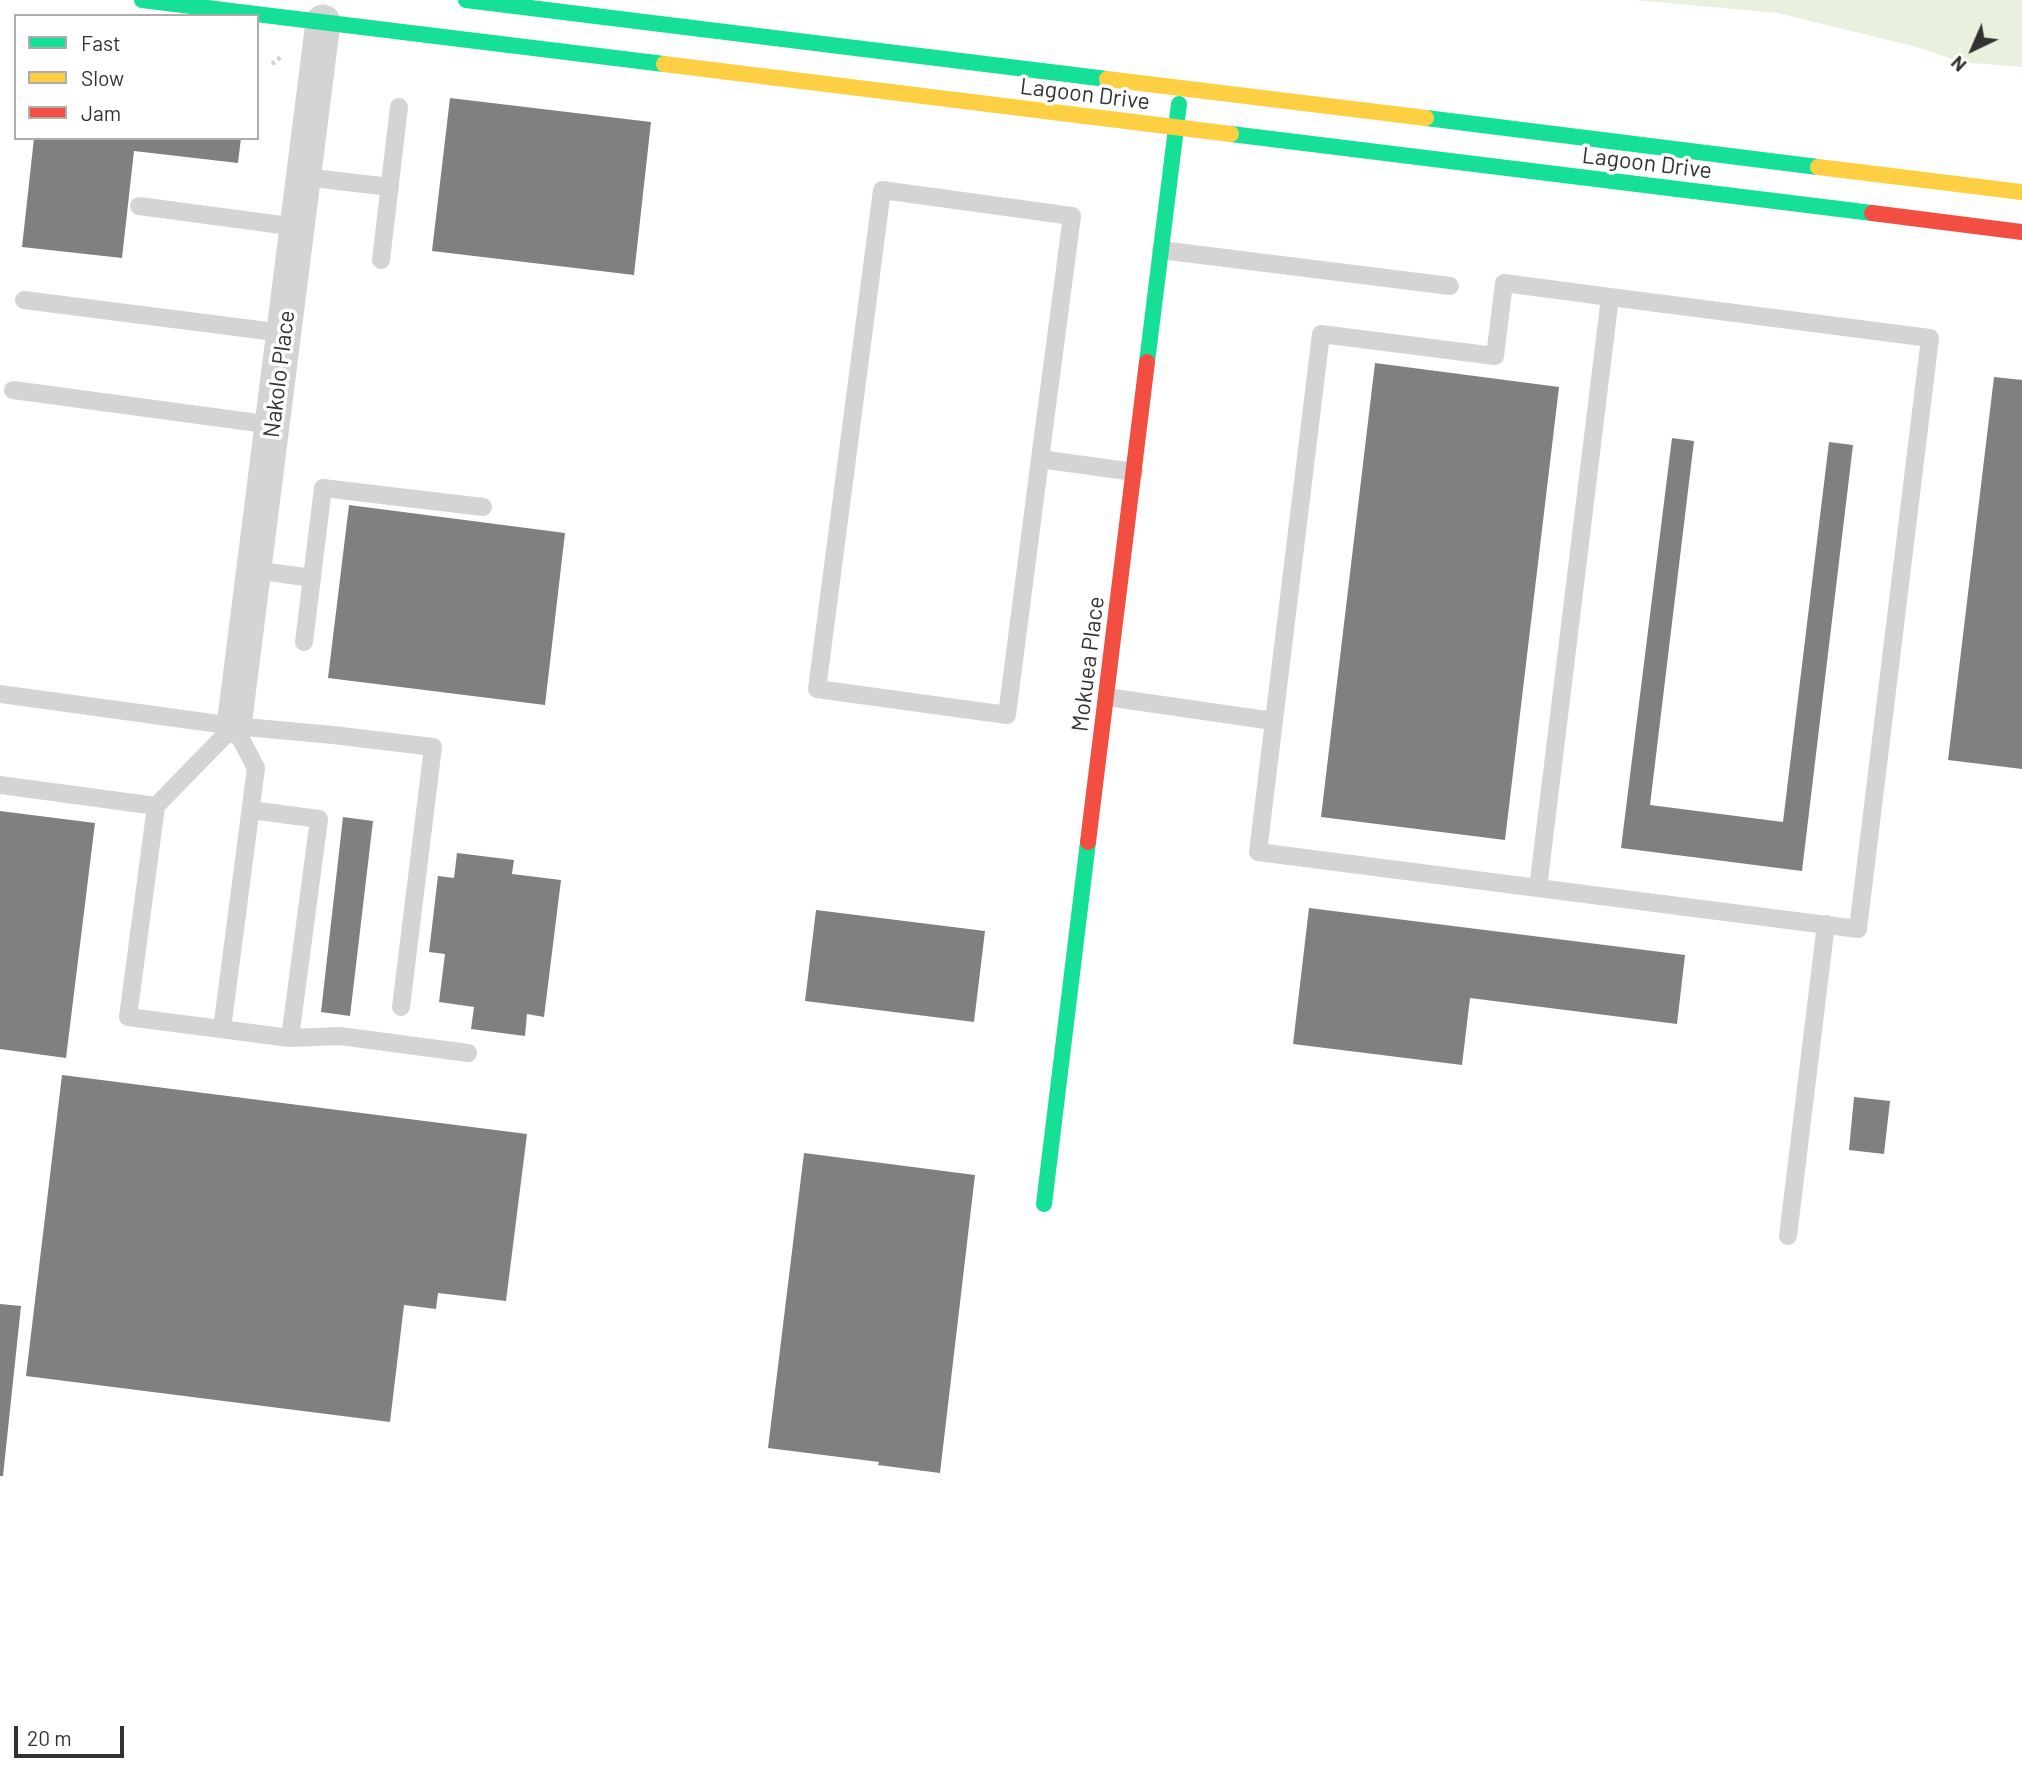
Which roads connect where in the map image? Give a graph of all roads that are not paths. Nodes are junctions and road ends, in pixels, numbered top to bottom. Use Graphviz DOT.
graph roads {
  1 [pos="142,0"];
  2 [pos="466,0"];
  3 [pos="323,17"];
  4 [pos="1181,88"];
  5 [pos="399,107"];
  6 [pos="1175,128"];
  7 [pos="304,177"];
  8 [pos="390,187"];
  9 [pos="2022,192"];
  10 [pos="139,206"];
  11 [pos="297,227"];
  12 [pos="2022,232"];
  13 [pos="1161,250"];
  14 [pos="381,260"];
  15 [pos="1450,286"];
  16 [pos="1610,297"];
  17 [pos="24,300"];
  18 [pos="284,333"];
  19 [pos="13,390"];
  20 [pos="272,425"];
  21 [pos="1040,459"];
  22 [pos="1134,472"];
  23 [pos="483,508"];
  24 [pos="254,570"];
  25 [pos="312,578"];
  26 [pos="304,642"];
  27 [pos="0,694"];
  28 [pos="1107,697"];
  29 [pos="1273,721"];
  30 [pos="234,726"];
  31 [pos="0,785"];
  32 [pos="156,806"];
  33 [pos="251,810"];
  34 [pos="1538,888"];
  35 [pos="1826,924"];
  36 [pos="401,1007"];
  37 [pos="222,1029"];
  38 [pos="290,1038"];
  39 [pos="468,1053"];
  40 [pos="1044,1204"];
  41 [pos="1788,1236"];
  1 -- 3 [label="street, Lagoon Drive"];
  2 -- 4 [label="street, Lagoon Drive"];
  3 -- 6 [label="street, Lagoon Drive"];
  3 -- 7 [label="street, Nakolo Place"];
  4 -- 6 [label="street, Mokuea Place"];
  4 -- 9 [label="street, Lagoon Drive"];
  5 -- 8 [label="lane"];
  6 -- 12 [label="street, Lagoon Drive"];
  6 -- 13 [label="street, Mokuea Place"];
  7 -- 8 [label="lane"];
  7 -- 11 [label="street, Nakolo Place"];
  8 -- 14 [label="lane"];
  10 -- 11 [label="lane"];
  11 -- 18 [label="street, Nakolo Place"];
  13 -- 15 [label="lane"];
  13 -- 22 [label="street, Mokuea Place"];
  16 -- 29 [label="lane"];
  16 -- 34 [label="lane"];
  16 -- 35 [label="lane"];
  17 -- 18 [label="lane"];
  18 -- 20 [label="street, Nakolo Place"];
  19 -- 20 [label="lane"];
  20 -- 24 [label="street, Nakolo Place"];
  21 -- 21 [label="lane"];
  21 -- 22 [label="lane"];
  22 -- 28 [label="street, Mokuea Place"];
  23 -- 25 [label="lane"];
  24 -- 25 [label="lane"];
  24 -- 30 [label="street, Nakolo Place"];
  25 -- 26 [label="lane"];
  27 -- 30 [label="lane"];
  28 -- 29 [label="lane"];
  28 -- 40 [label="street, Mokuea Place"];
  29 -- 34 [label="lane"];
  30 -- 32 [label="lane"];
  30 -- 33 [label="lane"];
  30 -- 36 [label="lane"];
  31 -- 32 [label="lane"];
  32 -- 37 [label="lane"];
  33 -- 37 [label="lane"];
  33 -- 38 [label="lane"];
  34 -- 35 [label="lane"];
  35 -- 41 [label="lane"];
  37 -- 38 [label="lane"];
  38 -- 39 [label="lane"];
}
